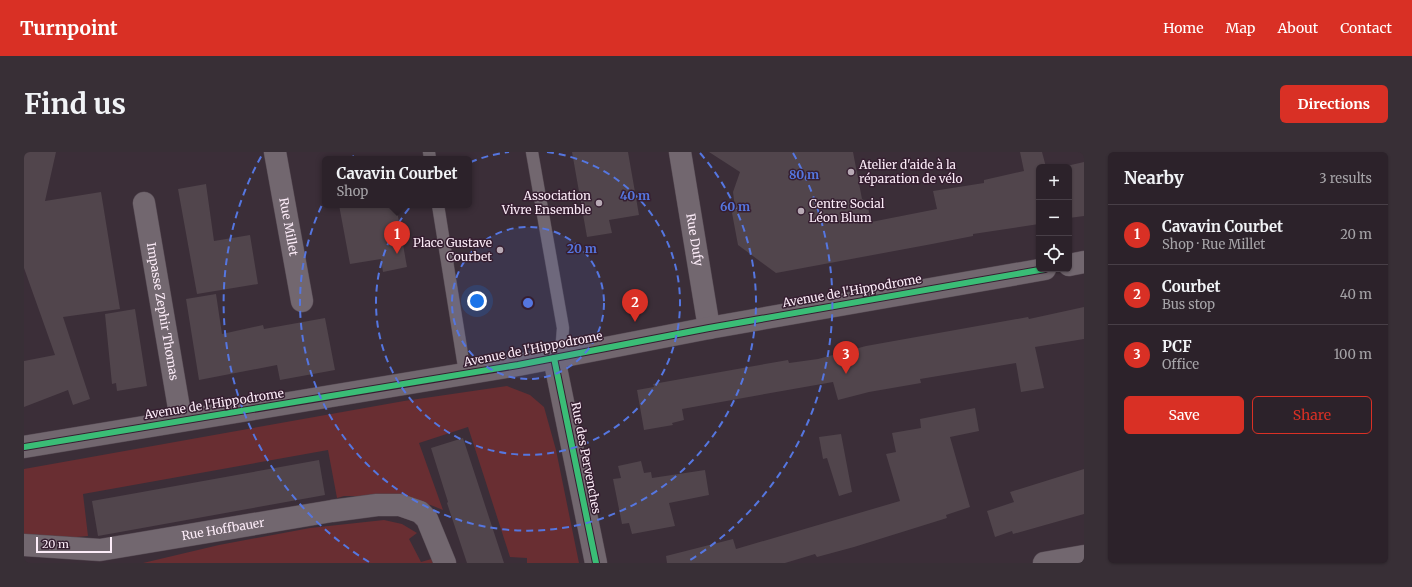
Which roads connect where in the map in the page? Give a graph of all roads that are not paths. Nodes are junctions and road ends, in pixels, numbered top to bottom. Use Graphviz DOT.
graph roads {
  1 [pos="275,152"];
  2 [pos="532,152"];
  3 [pos="680,152"];
  4 [pos="144,203"];
  5 [pos="438,208"];
  6 [pos="1084,262"];
  7 [pos="1072,264"];
  8 [pos="1036,271"];
  9 [pos="302,301"];
  10 [pos="709,328"];
  11 [pos="554,358"];
  12 [pos="465,373"];
  13 [pos="181,420"];
  14 [pos="24,447"];
  15 [pos="24,545"];
  16 [pos="1084,556"];
  17 [pos="445,563"];
  18 [pos="596,563"];
  19 [pos="1044,563"];
  1 -- 9 [label="street, Rue Millet"];
  2 -- 11 [label="lane"];
  3 -- 10 [label="street, Rue Dufy"];
  4 -- 13 [label="street, Impasse Zephir Thomas"];
  5 -- 12 [label="lane"];
  6 -- 7 [label="street"];
  8 -- 10 [label="street, Avenue de l'Hippodrome"];
  10 -- 11 [label="street, Avenue de l'Hippodrome"];
  11 -- 12 [label="street, Avenue de l'Hippodrome"];
  11 -- 18 [label="street, Rue des Pervenches"];
  12 -- 13 [label="street, Avenue de l'Hippodrome"];
  13 -- 14 [label="street, Avenue de l'Hippodrome"];
  15 -- 17 [label="street, Rue Hoffbauer"];
  16 -- 19 [label="street"];
}
